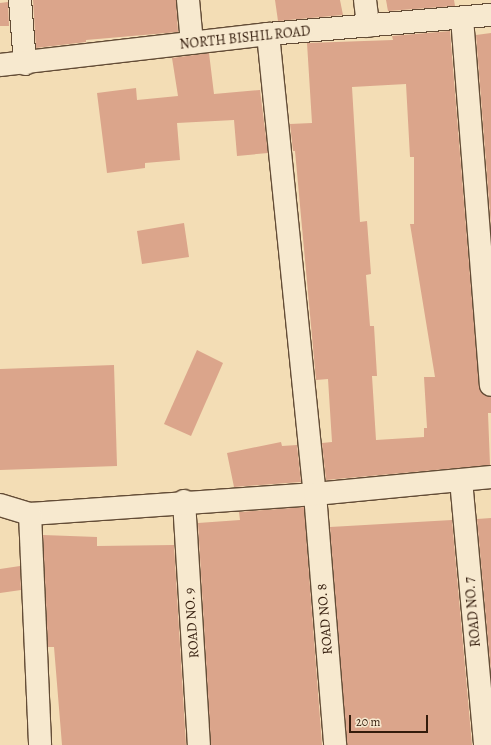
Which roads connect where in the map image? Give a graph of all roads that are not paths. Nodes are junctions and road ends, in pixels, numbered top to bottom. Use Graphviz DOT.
graph roads {
  1 [pos="20,0"];
  2 [pos="188,0"];
  3 [pos="366,0"];
  4 [pos="491,15"];
  5 [pos="462,18"];
  6 [pos="368,26"];
  7 [pos="268,34"];
  8 [pos="192,43"];
  9 [pos="0,64"];
  10 [pos="25,64"];
  11 [pos="491,385"];
  12 [pos="491,477"];
  13 [pos="461,480"];
  14 [pos="315,494"];
  15 [pos="184,502"];
  16 [pos="0,505"];
  17 [pos="30,514"];
  18 [pos="40,745"];
  19 [pos="200,745"];
  20 [pos="335,745"];
  21 [pos="485,745"];
  1 -- 10 [label="street"];
  2 -- 8 [label="street"];
  3 -- 6 [label="street"];
  4 -- 5 [label="street, NORTH BISHIL ROAD"];
  5 -- 6 [label="street, NORTH BISHIL ROAD"];
  5 -- 11 [label="street"];
  6 -- 7 [label="street, NORTH BISHIL ROAD"];
  7 -- 8 [label="street, NORTH BISHIL ROAD"];
  7 -- 14 [label="street, ROAD NO. 8"];
  8 -- 10 [label="street, NORTH BISHIL ROAD"];
  9 -- 10 [label="street, NORTH BISHIL ROAD"];
  12 -- 13 [label="street"];
  13 -- 14 [label="street"];
  13 -- 21 [label="street, ROAD NO. 7"];
  14 -- 15 [label="street"];
  14 -- 20 [label="street, ROAD NO. 8"];
  15 -- 17 [label="street"];
  15 -- 19 [label="street, ROAD NO. 9"];
  16 -- 17 [label="street"];
  17 -- 18 [label="street"];
}
